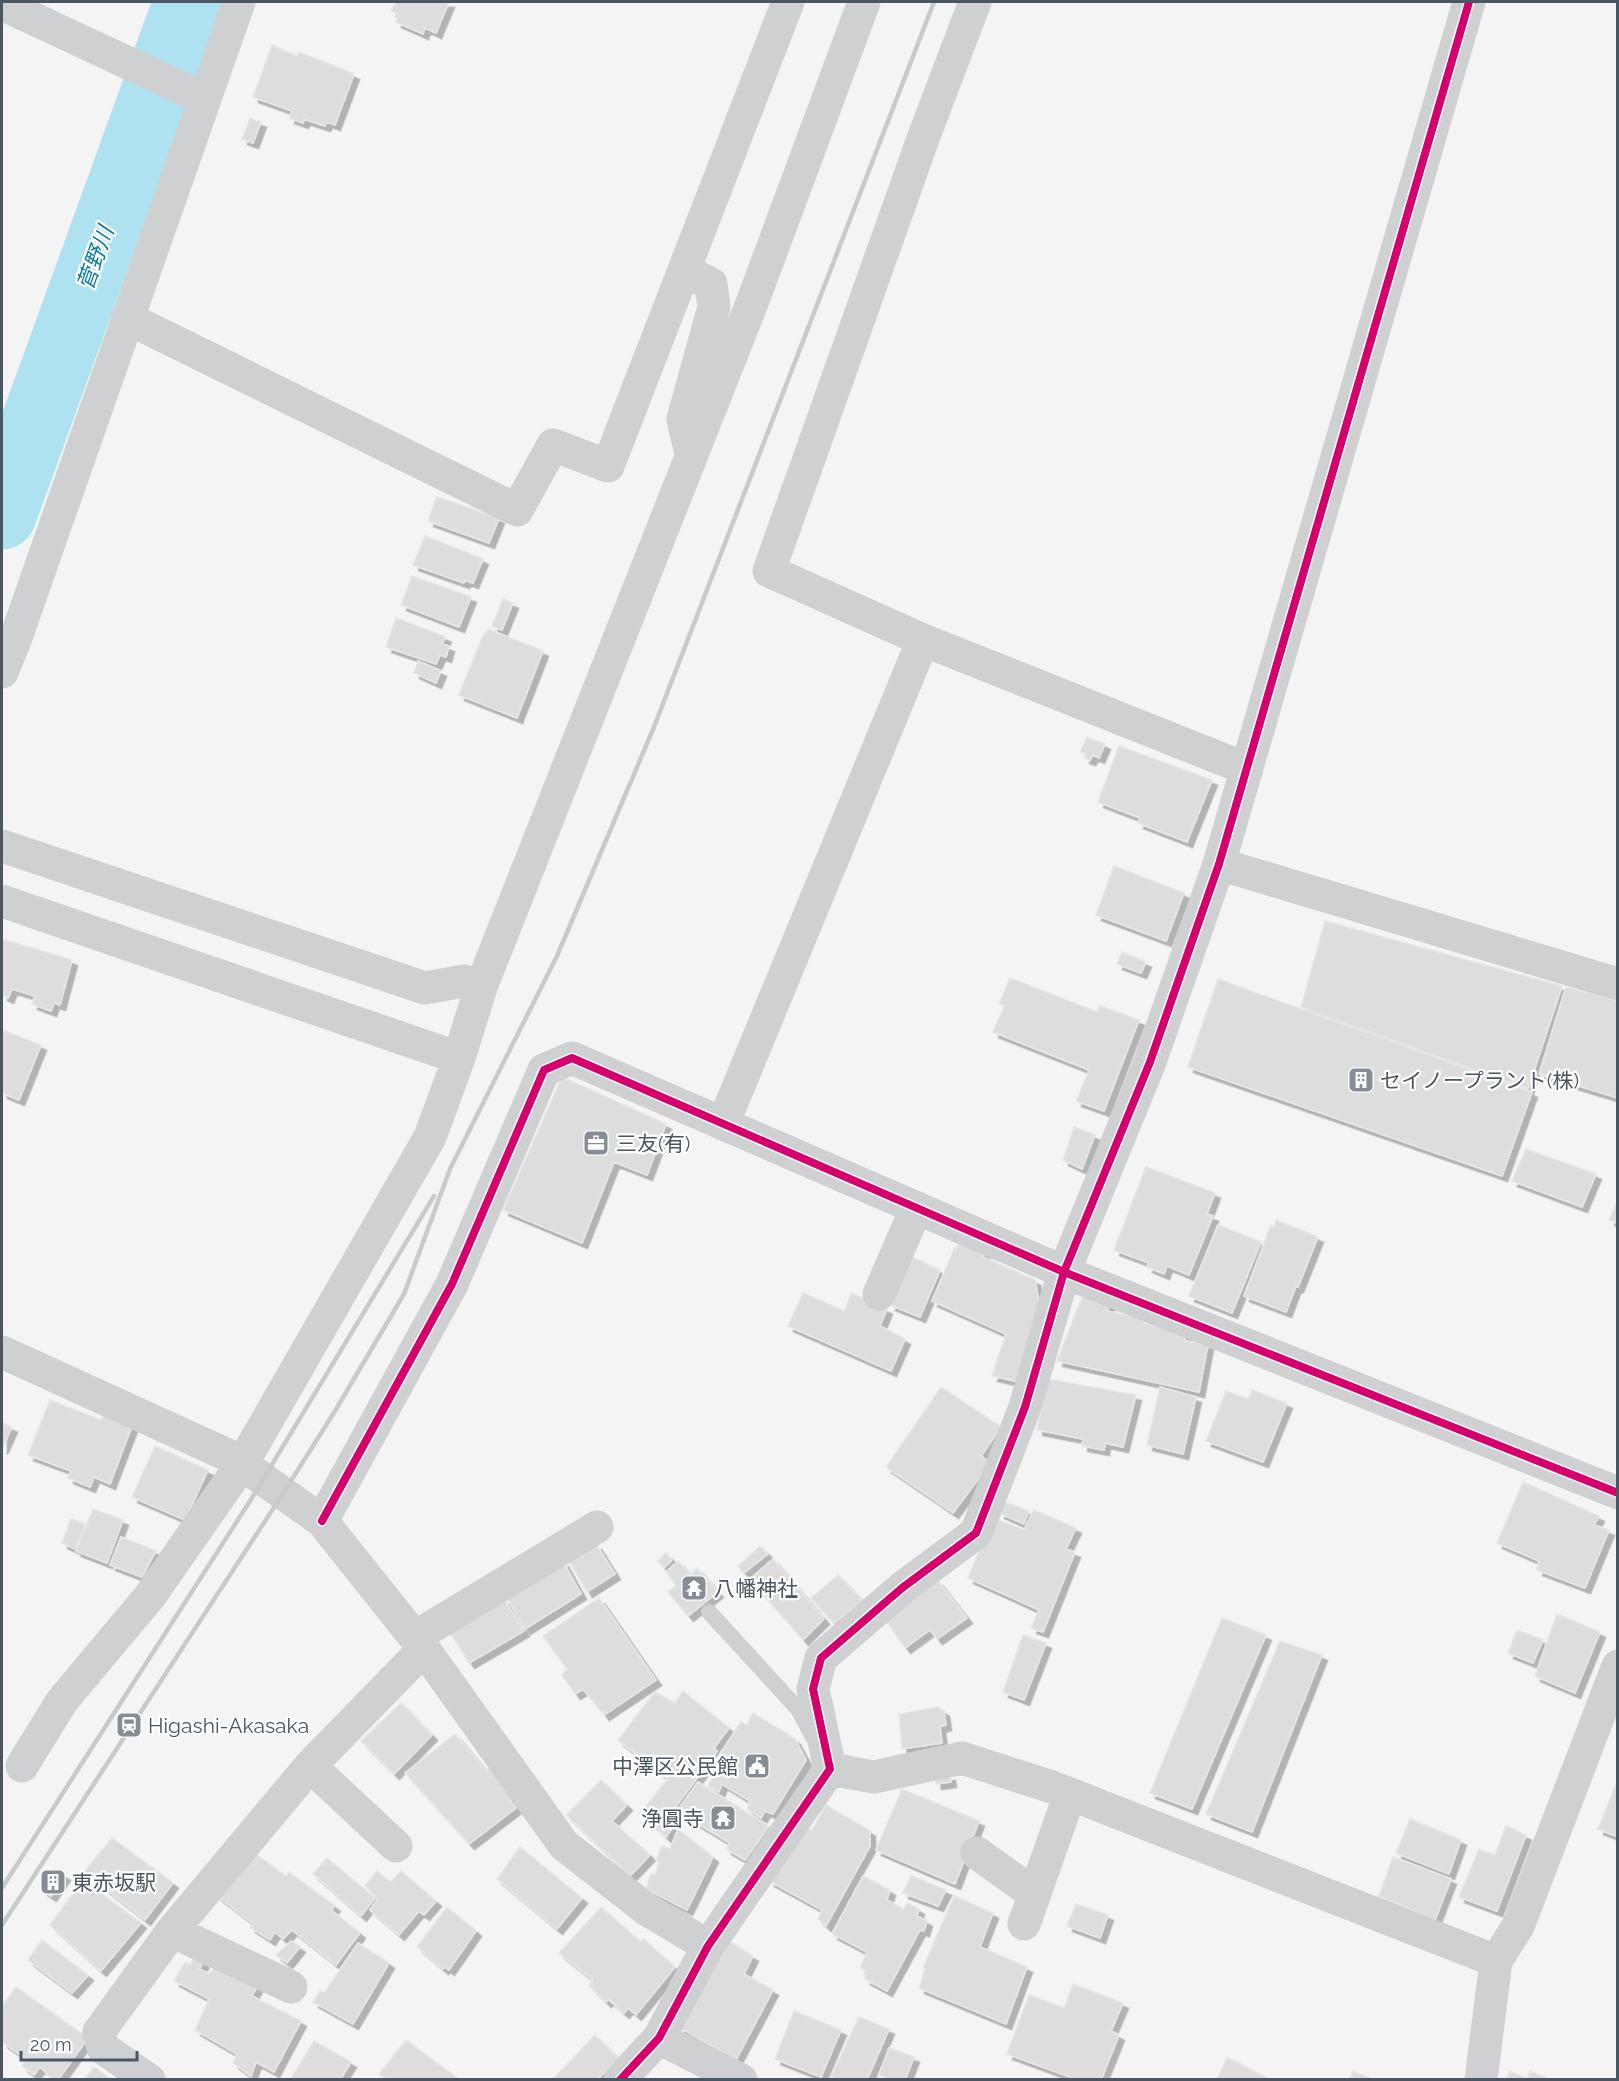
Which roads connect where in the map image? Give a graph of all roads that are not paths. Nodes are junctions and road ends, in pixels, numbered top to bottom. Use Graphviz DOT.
graph roads {
  1 [pos="239,2"];
  2 [pos="788,2"];
  3 [pos="864,2"];
  4 [pos="975,2"];
  5 [pos="1469,2"];
  6 [pos="2,4"];
  7 [pos="198,96"];
  8 [pos="684,270"];
  9 [pos="128,318"];
  10 [pos="692,456"];
  11 [pos="923,640"];
  12 [pos="2,672"];
  13 [pos="1247,769"];
  14 [pos="2,846"];
  15 [pos="1219,864"];
  16 [pos="2,901"];
  17 [pos="1617,984"];
  18 [pos="482,987"];
  19 [pos="459,1058"];
  20 [pos="723,1124"];
  21 [pos="916,1209"];
  22 [pos="1064,1272"];
  23 [pos="879,1294"];
  24 [pos="2,1352"];
  25 [pos="242,1464"];
  26 [pos="1617,1493"];
  27 [pos="322,1521"];
  28 [pos="597,1527"];
  29 [pos="708,1612"];
  30 [pos="419,1643"];
  31 [pos="1617,1666"];
  32 [pos="22,1766"];
  33 [pos="310,1766"];
  34 [pos="830,1769"];
  35 [pos="1070,1794"];
  36 [pos="396,1846"];
  37 [pos="977,1853"];
  38 [pos="1034,1893"];
  39 [pos="1023,1924"];
  40 [pos="172,1931"];
  41 [pos="708,1946"];
  42 [pos="1496,1960"];
  43 [pos="291,1987"];
  44 [pos="659,2038"];
  45 [pos="149,2079"];
  46 [pos="620,2079"];
  47 [pos="741,2079"];
  48 [pos="1481,2079"];
  1 -- 7 [label="street"];
  2 -- 8 [label="street"];
  3 -- 10 [label="street"];
  4 -- 11 [label="street"];
  5 -- 13 [label="street"];
  6 -- 7 [label="street"];
  7 -- 9 [label="street"];
  8 -- 9 [label="street"];
  8 -- 10 [label="street"];
  9 -- 12 [label="street"];
  10 -- 18 [label="street"];
  11 -- 13 [label="street"];
  11 -- 20 [label="street"];
  13 -- 15 [label="street"];
  14 -- 18 [label="street"];
  15 -- 17 [label="street"];
  15 -- 22 [label="street"];
  16 -- 19 [label="street"];
  18 -- 19 [label="street"];
  19 -- 25 [label="street"];
  20 -- 21 [label="street"];
  20 -- 27 [label="street"];
  21 -- 22 [label="street"];
  21 -- 23 [label="street"];
  22 -- 26 [label="street"];
  22 -- 34 [label="street"];
  24 -- 25 [label="street"];
  25 -- 27 [label="street"];
  25 -- 32 [label="street"];
  27 -- 30 [label="street"];
  28 -- 30 [label="street"];
  29 -- 34 [label="lane"];
  30 -- 33 [label="street"];
  30 -- 41 [label="street"];
  31 -- 42 [label="street"];
  33 -- 36 [label="street"];
  33 -- 40 [label="street"];
  34 -- 35 [label="street"];
  34 -- 41 [label="street"];
  35 -- 38 [label="street"];
  35 -- 42 [label="street"];
  37 -- 38 [label="street"];
  38 -- 39 [label="street"];
  40 -- 43 [label="street"];
  40 -- 45 [label="street"];
  41 -- 44 [label="street"];
  42 -- 48 [label="street"];
  44 -- 46 [label="street"];
  44 -- 47 [label="street"];
}
